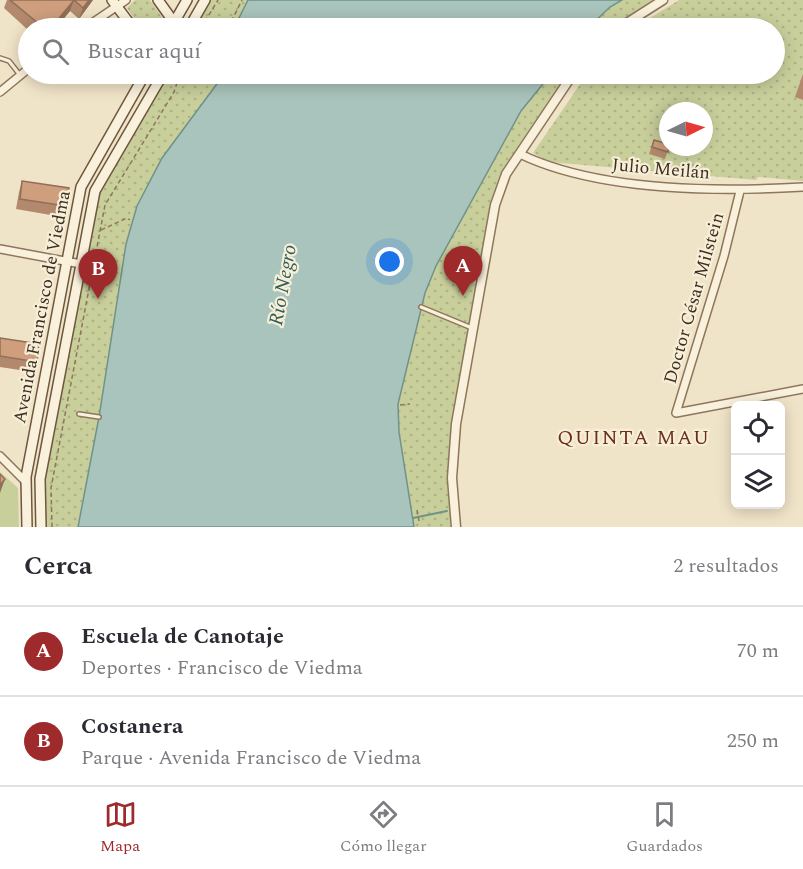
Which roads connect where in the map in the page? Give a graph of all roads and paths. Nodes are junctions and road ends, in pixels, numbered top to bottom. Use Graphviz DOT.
graph roads {
  1 [pos="126,0"];
  2 [pos="158,0"];
  3 [pos="187,0"];
  4 [pos="205,0"];
  5 [pos="218,0"];
  6 [pos="242,0"];
  7 [pos="663,0"];
  8 [pos="115,3"];
  9 [pos="97,18"];
  10 [pos="126,18"];
  11 [pos="169,18"];
  12 [pos="178,18"];
  13 [pos="195,18"];
  14 [pos="207,18"];
  15 [pos="233,18"];
  16 [pos="635,18"];
  17 [pos="0,58"];
  18 [pos="18,72"];
  19 [pos="18,77"];
  20 [pos="139,84"];
  21 [pos="157,84"];
  22 [pos="177,84"];
  23 [pos="566,84"];
  24 [pos="0,92"];
  25 [pos="520,154"];
  26 [pos="81,187"];
  27 [pos="803,187"];
  28 [pos="95,191"];
  29 [pos="740,191"];
  30 [pos="130,220"];
  31 [pos="101,230"];
  32 [pos="0,249"];
  33 [pos="66,261"];
  34 [pos="81,264"];
  35 [pos="421,307"];
  36 [pos="474,329"];
  37 [pos="803,389"];
  38 [pos="410,404"];
  39 [pos="400,405"];
  40 [pos="79,414"];
  41 [pos="99,417"];
  42 [pos="32,444"];
  43 [pos="47,446"];
  44 [pos="0,456"];
  45 [pos="26,482"];
  46 [pos="417,510"];
  47 [pos="419,521"];
  48 [pos="27,524"];
  49 [pos="41,524"];
  50 [pos="52,527"];
  51 [pos="456,527"];
  1 -- 8 [label="street"];
  2 -- 11 [label="main road"];
  3 -- 12 [label="main road"];
  4 -- 13 [label="main road"];
  5 -- 14 [label="path"];
  6 -- 15 [label="path"];
  7 -- 16 [label="street"];
  8 -- 9 [label="street"];
  8 -- 10 [label="main road"];
  17 -- 18 [label="lane"];
  19 -- 24 [label="street"];
  20 -- 26 [label="main road, Avenida Francisco de Viedma"];
  21 -- 28 [label="main road, Avenida Francisco de Viedma"];
  22 -- 31 [label="path"];
  23 -- 25 [label="street"];
  25 -- 29 [label="street, Julio Meilán"];
  25 -- 36 [label="street"];
  26 -- 28 [label="main road"];
  26 -- 33 [label="main road, Avenida Francisco de Viedma"];
  27 -- 29 [label="street, Julio Meilán"];
  28 -- 34 [label="main road, Avenida Francisco de Viedma"];
  29 -- 37 [label="street, Doctor César Milstein"];
  30 -- 31 [label="path"];
  31 -- 50 [label="path"];
  32 -- 33 [label="street"];
  33 -- 34 [label="street"];
  33 -- 42 [label="main road, Avenida Francisco de Viedma"];
  34 -- 43 [label="main road, Avenida Francisco de Viedma"];
  35 -- 36 [label="lane"];
  36 -- 51 [label="street"];
  38 -- 39 [label="path"];
  40 -- 41 [label="lane"];
  42 -- 43 [label="main road"];
  42 -- 45 [label="main road, Avenida Francisco de Viedma"];
  43 -- 49 [label="main road, Avenida Francisco de Viedma"];
  44 -- 45 [label="street"];
  45 -- 48 [label="main road, Avenida Francisco de Viedma"];
  46 -- 47 [label="path"];
  48 -- 49 [label="main road"];
}
